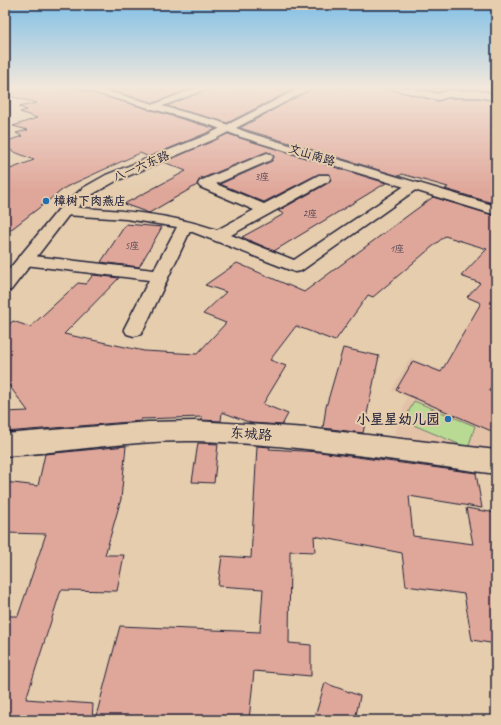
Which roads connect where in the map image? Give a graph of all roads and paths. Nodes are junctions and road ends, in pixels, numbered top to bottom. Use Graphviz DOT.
graph roads {
  1 [pos="205,122"];
  2 [pos="239,122"];
  3 [pos="227,128"];
  4 [pos="267,158"];
  5 [pos="324,178"];
  6 [pos="414,186"];
  7 [pos="265,210"];
  8 [pos="66,211"];
  9 [pos="496,211"];
  10 [pos="186,224"];
  11 [pos="219,235"];
  12 [pos="25,260"];
  13 [pos="160,276"];
  14 [pos="5,286"];
  15 [pos="134,329"];
  16 [pos="5,445"];
  17 [pos="496,462"];
  1 -- 3 [label="street, 文山南路"];
  2 -- 3 [label="street, 八一六东路"];
  3 -- 6 [label="street, 文山南路"];
  3 -- 8 [label="street, 八一六东路"];
  4 -- 7 [label="street"];
  5 -- 7 [label="street"];
  6 -- 9 [label="street, 文山南路"];
  6 -- 11 [label="street"];
  7 -- 11 [label="street"];
  8 -- 10 [label="street"];
  8 -- 12 [label="street, 八一六东路"];
  10 -- 11 [label="street"];
  10 -- 13 [label="street"];
  12 -- 13 [label="street"];
  12 -- 14 [label="street, 八一六东路"];
  13 -- 15 [label="street"];
  16 -- 17 [label="street, 东城路"];
}
